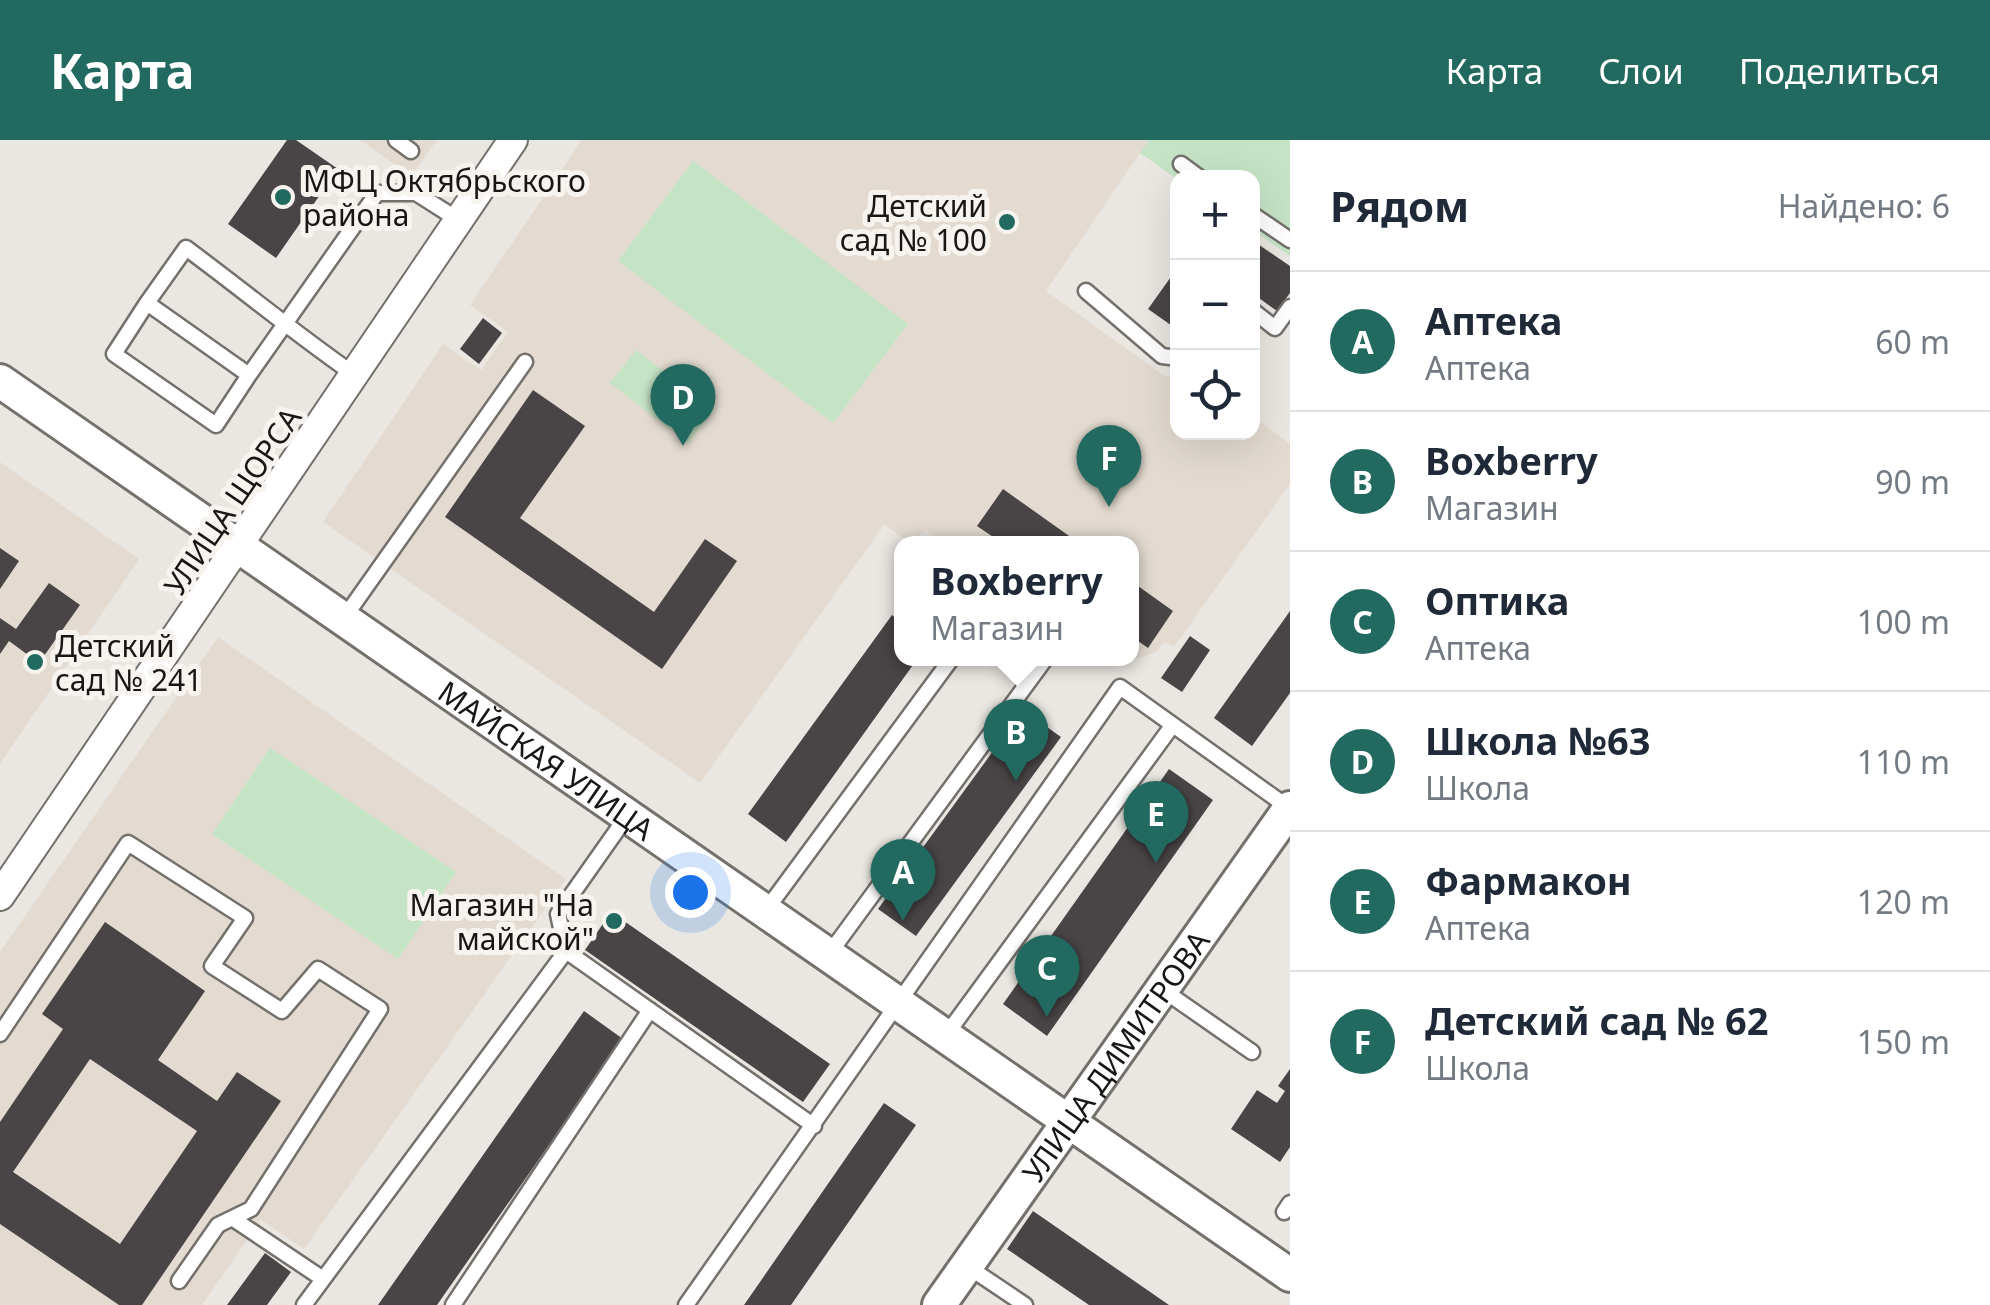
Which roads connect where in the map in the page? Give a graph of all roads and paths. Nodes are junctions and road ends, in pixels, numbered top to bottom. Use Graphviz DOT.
graph roads {
  1 [pos="396,140"];
  2 [pos="513,140"];
  3 [pos="411,151"];
  4 [pos="1181,164"];
  5 [pos="1189,170"];
  6 [pos="456,219"];
  7 [pos="1260,219"];
  8 [pos="1290,240"];
  9 [pos="1086,291"];
  10 [pos="147,303"];
  11 [pos="1290,306"];
  12 [pos="1260,316"];
  13 [pos="287,323"];
  14 [pos="1170,357"];
  15 [pos="525,362"];
  16 [pos="249,375"];
  17 [pos="356,376"];
  18 [pos="0,381"];
  19 [pos="240,548"];
  20 [pos="343,619"];
  21 [pos="946,666"];
  22 [pos="1040,666"];
  23 [pos="1172,726"];
  24 [pos="1290,808"];
  25 [pos="627,816"];
  26 [pos="0,896"];
  27 [pos="765,911"];
  28 [pos="566,951"];
  29 [pos="829,955"];
  30 [pos="1162,989"];
  31 [pos="900,1004"];
  32 [pos="650,1010"];
  33 [pos="0,1034"];
  34 [pos="946,1036"];
  35 [pos="1252,1052"];
  36 [pos="1068,1121"];
  37 [pos="814,1126"];
  38 [pos="232,1218"];
  39 [pos="966,1266"];
  40 [pos="1290,1275"];
  41 [pos="323,1279"];
  42 [pos="179,1282"];
  43 [pos="304,1305"];
  44 [pos="453,1305"];
  45 [pos="686,1305"];
  46 [pos="939,1305"];
  47 [pos="1025,1305"];
  1 -- 3 [label="lane"];
  2 -- 6 [label="street, УЛИЦА ЩОРСА"];
  4 -- 5 [label="lane"];
  6 -- 13 [label="lane"];
  6 -- 17 [label="street, УЛИЦА ЩОРСА"];
  7 -- 8 [label="lane"];
  9 -- 14 [label="lane"];
  10 -- 13 [label="lane"];
  10 -- 16 [label="lane"];
  10 -- 16 [label="lane"];
  11 -- 12 [label="lane"];
  13 -- 16 [label="lane"];
  13 -- 17 [label="lane"];
  15 -- 20 [label="lane"];
  17 -- 19 [label="street, УЛИЦА ЩОРСА"];
  18 -- 19 [label="street, МАЙСКАЯ УЛИЦА"];
  19 -- 20 [label="street, МАЙСКАЯ УЛИЦА"];
  19 -- 26 [label="street, УЛИЦА ЩОРСА"];
  20 -- 25 [label="street, МАЙСКАЯ УЛИЦА"];
  21 -- 27 [label="lane"];
  22 -- 29 [label="lane"];
  23 -- 24 [label="lane"];
  23 -- 31 [label="lane"];
  23 -- 34 [label="lane"];
  24 -- 30 [label="street, УЛИЦА ДИМИТРОВА"];
  25 -- 27 [label="street, МАЙСКАЯ УЛИЦА"];
  25 -- 28 [label="lane"];
  27 -- 29 [label="street, МАЙСКАЯ УЛИЦА"];
  28 -- 32 [label="lane"];
  28 -- 41 [label="lane"];
  29 -- 31 [label="street, МАЙСКАЯ УЛИЦА"];
  30 -- 35 [label="lane"];
  30 -- 36 [label="street, УЛИЦА ДИМИТРОВА"];
  31 -- 34 [label="street, МАЙСКАЯ УЛИЦА"];
  31 -- 37 [label="lane"];
  32 -- 37 [label="lane"];
  32 -- 44 [label="lane"];
  33 -- 38 [label="lane"];
  34 -- 36 [label="street, МАЙСКАЯ УЛИЦА"];
  36 -- 39 [label="street, УЛИЦА ДИМИТРОВА"];
  36 -- 40 [label="street, МАЙСКАЯ УЛИЦА"];
  37 -- 45 [label="lane"];
  38 -- 41 [label="lane"];
  38 -- 42 [label="lane"];
  39 -- 46 [label="street, УЛИЦА ДИМИТРОВА"];
  39 -- 47 [label="lane"];
  41 -- 43 [label="lane"];
}
